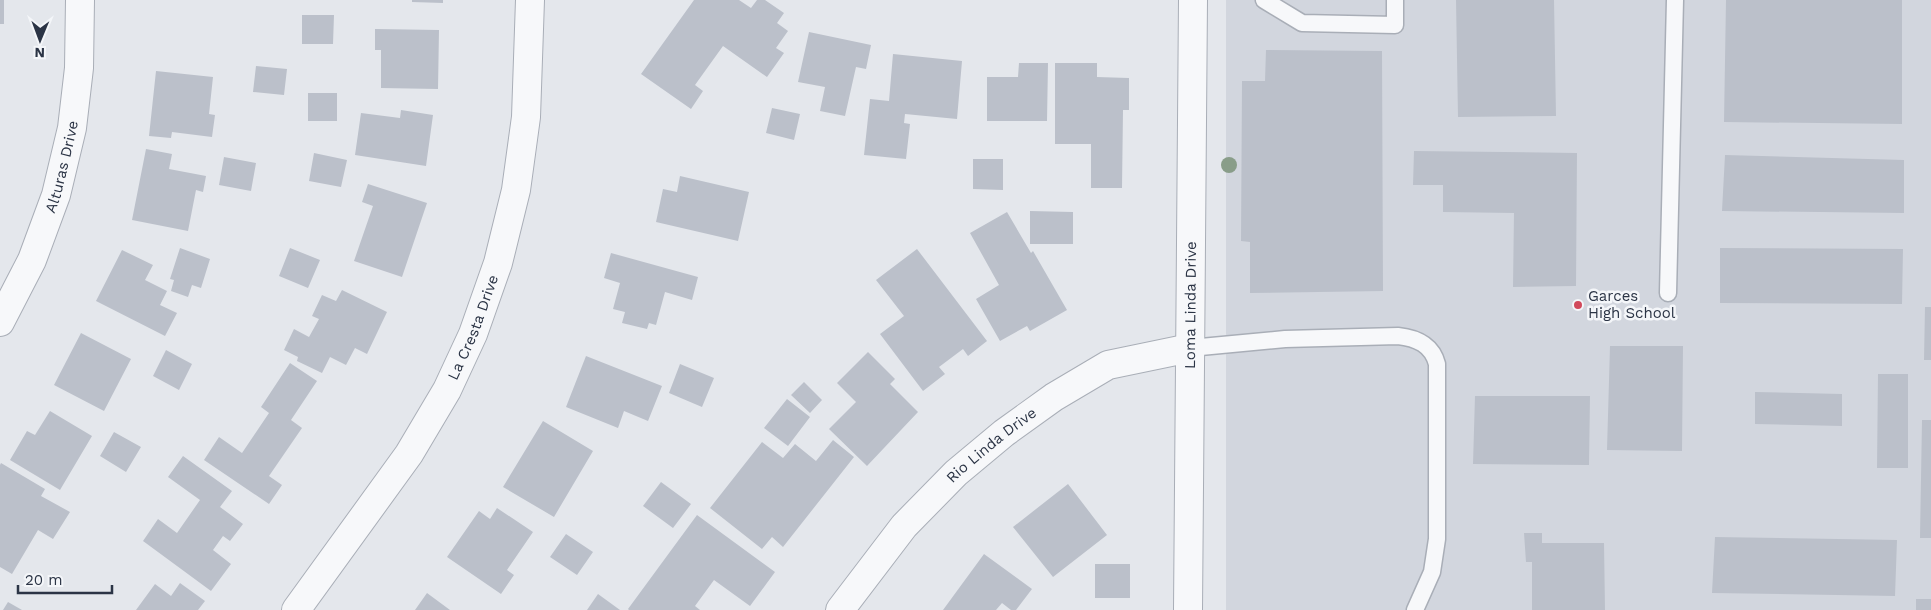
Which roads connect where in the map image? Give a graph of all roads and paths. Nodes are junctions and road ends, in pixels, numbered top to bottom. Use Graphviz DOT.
graph roads {
  1 [pos="80,0"];
  2 [pos="530,0"];
  3 [pos="1193,0"];
  4 [pos="1264,0"];
  5 [pos="1395,0"];
  6 [pos="1675,0"];
  7 [pos="1668,293"];
  8 [pos="0,322"];
  9 [pos="1190,348"];
  10 [pos="296,610"];
  11 [pos="840,610"];
  12 [pos="1188,610"];
  13 [pos="1415,610"];
  1 -- 8 [label="street, Alturas Drive"];
  2 -- 10 [label="street, La Cresta Drive"];
  3 -- 9 [label="street, Loma Linda Drive"];
  4 -- 5 [label="lane"];
  6 -- 7 [label="lane"];
  9 -- 11 [label="street, Rio Linda Drive"];
  9 -- 12 [label="street, Loma Linda Drive"];
  9 -- 13 [label="lane"];
}
